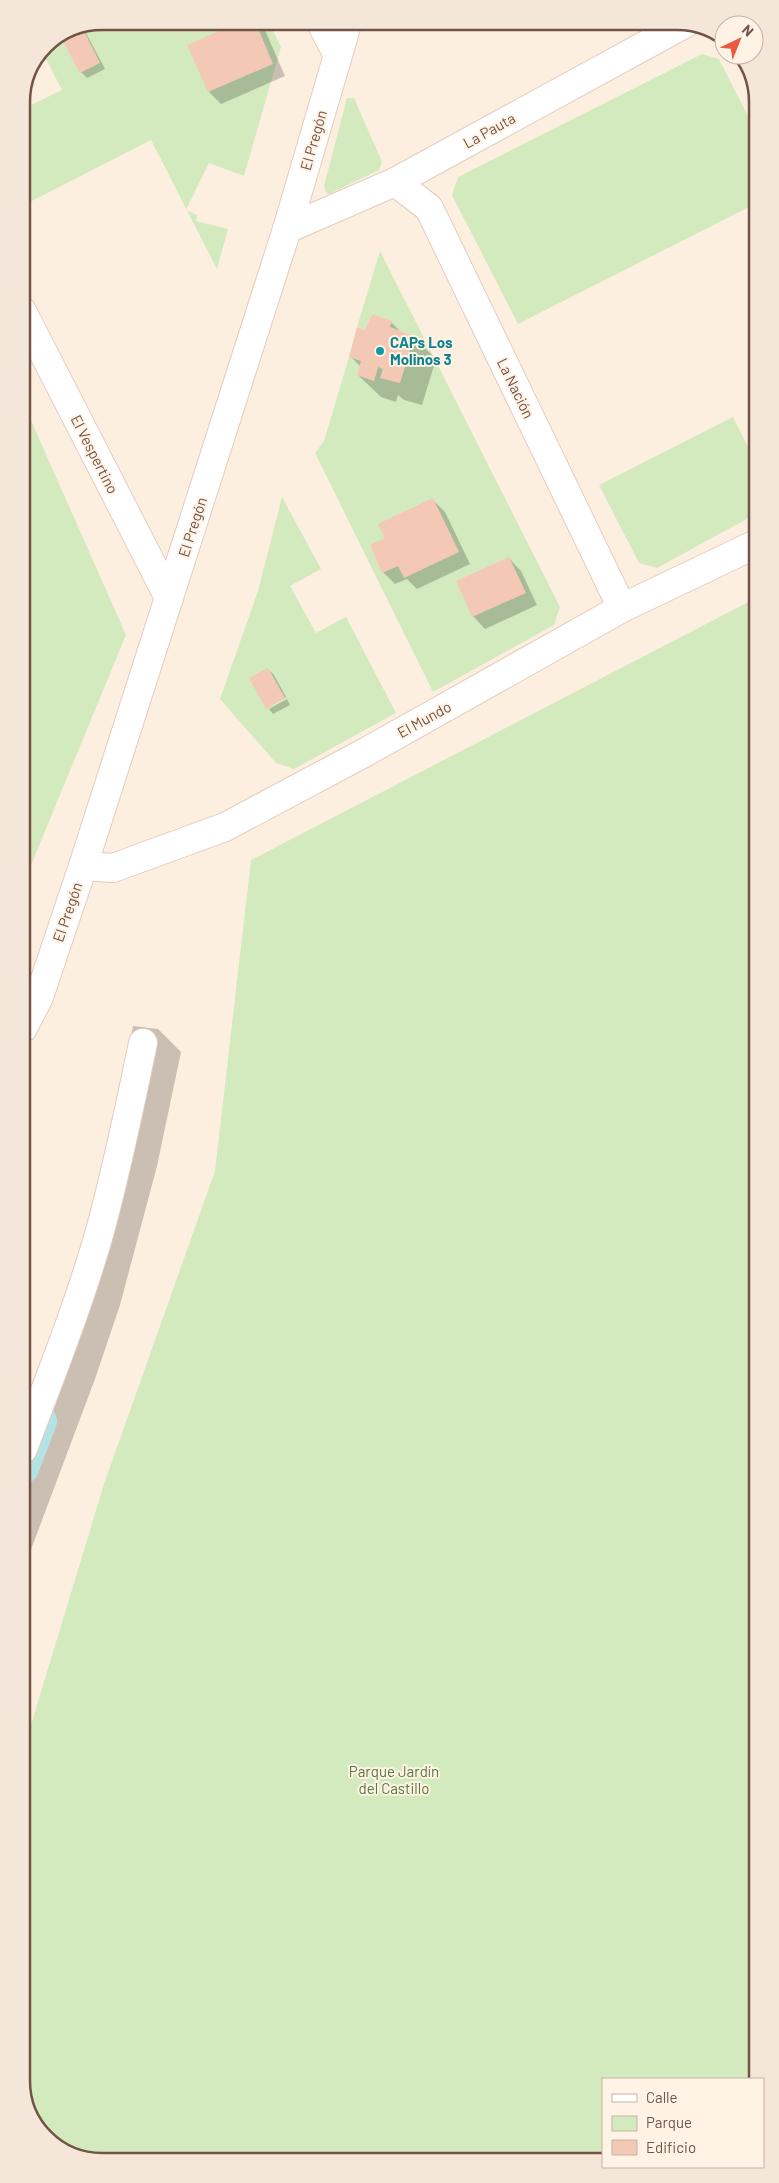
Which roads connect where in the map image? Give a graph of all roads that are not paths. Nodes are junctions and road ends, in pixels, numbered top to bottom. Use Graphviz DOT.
graph roads {
  1 [pos="325,30"];
  2 [pos="345,30"];
  3 [pos="673,30"];
  4 [pos="337,54"];
  5 [pos="395,182"];
  6 [pos="287,229"];
  7 [pos="30,327"];
  8 [pos="749,547"];
  9 [pos="169,598"];
  10 [pos="622,608"];
  11 [pos="83,866"];
  12 [pos="30,1014"];
  13 [pos="143,1043"];
  14 [pos="30,1430"];
  1 -- 4 [label="street"];
  2 -- 4 [label="street, El Pregón"];
  3 -- 5 [label="street, La Pauta"];
  4 -- 6 [label="street, El Pregón"];
  5 -- 6 [label="street, La Pauta"];
  5 -- 10 [label="street, La Nación"];
  6 -- 9 [label="street, El Pregón"];
  7 -- 9 [label="street, El Vespertino"];
  8 -- 10 [label="street, El Mundo"];
  9 -- 11 [label="street, El Pregón"];
  10 -- 11 [label="street, El Mundo"];
  11 -- 12 [label="street, El Pregón"];
  13 -- 14 [label="street"];
}
